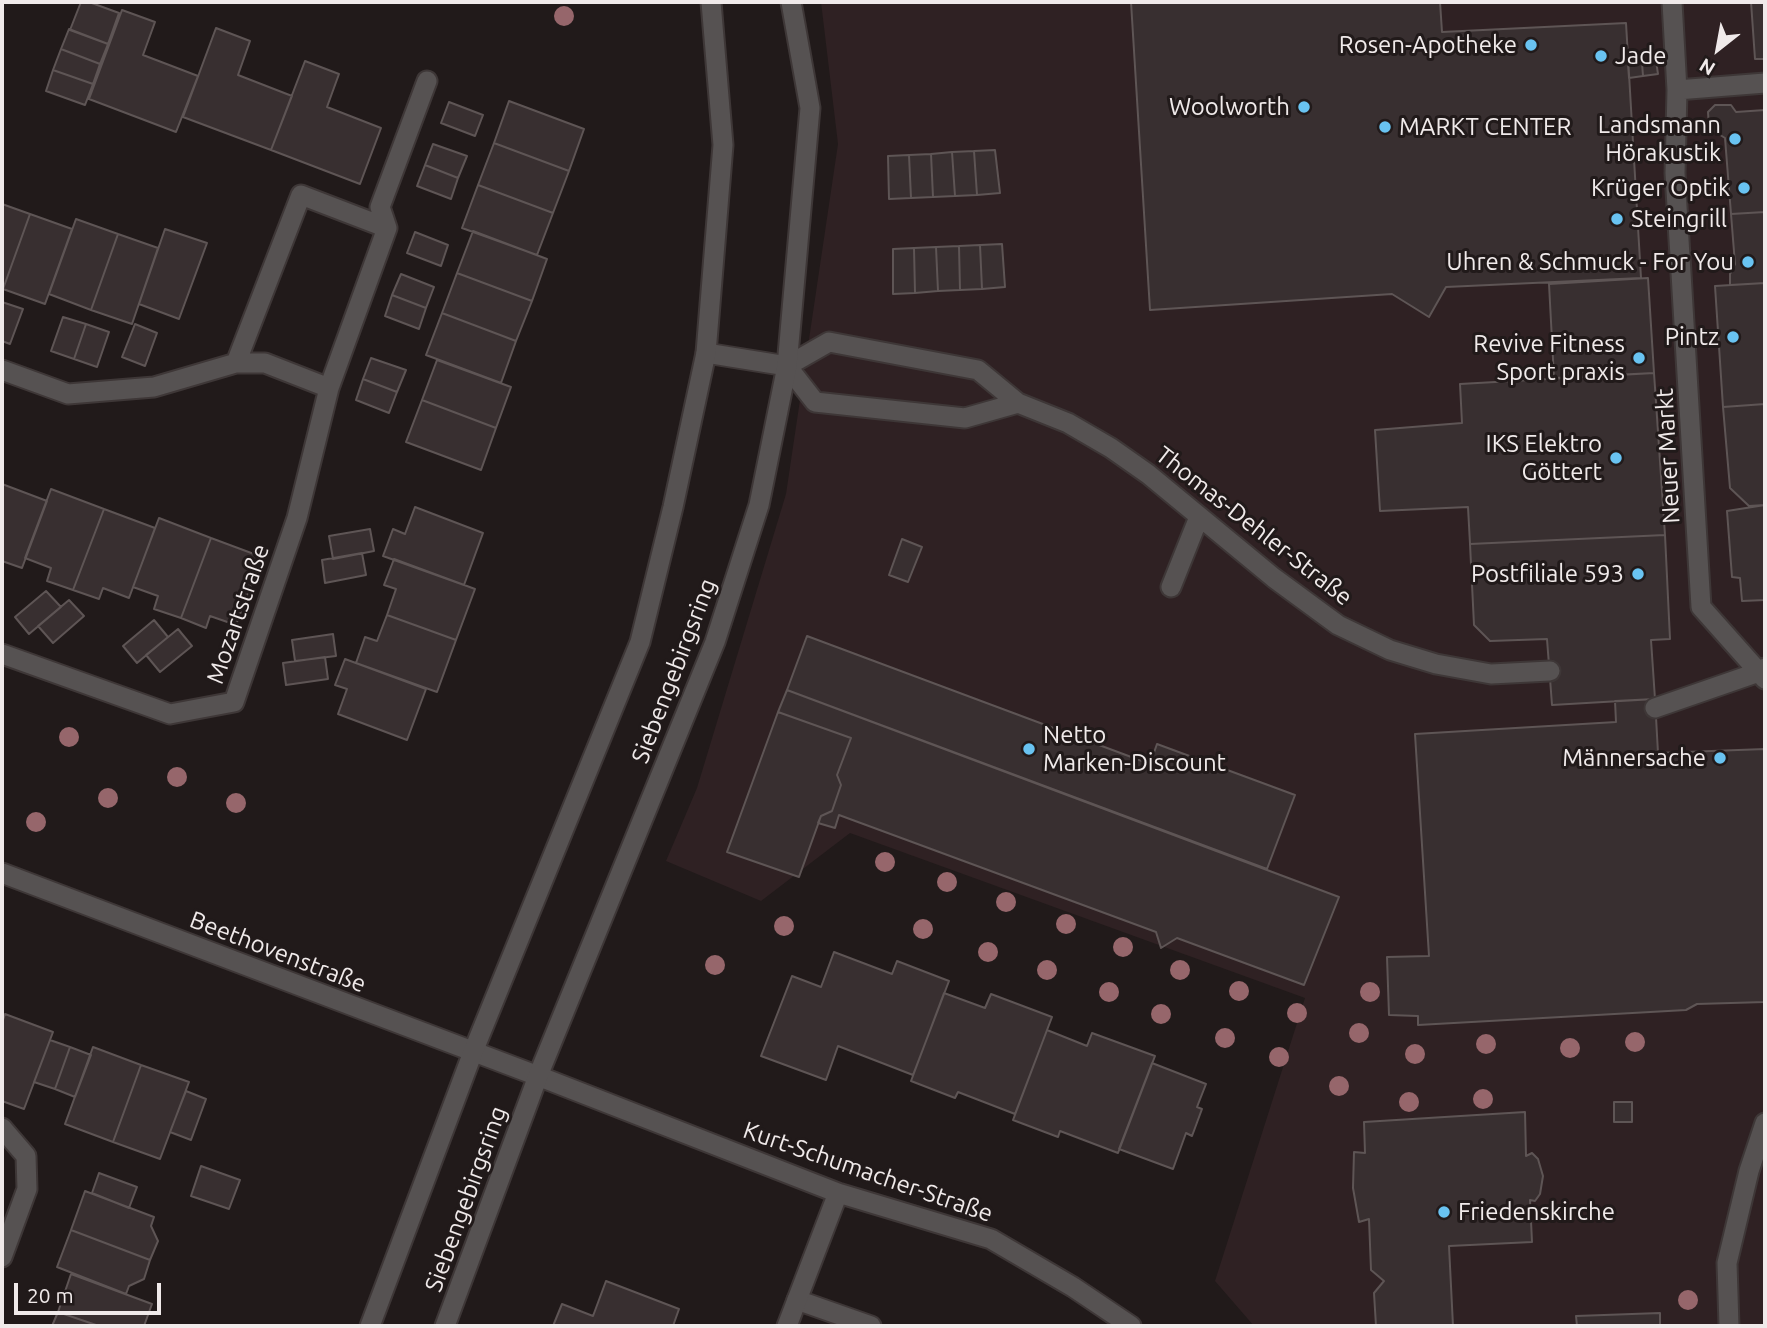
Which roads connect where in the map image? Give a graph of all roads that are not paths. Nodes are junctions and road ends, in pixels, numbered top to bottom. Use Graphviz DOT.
graph roads {
  1 [pos="710,2"];
  2 [pos="792,2"];
  3 [pos="1670,3"];
  4 [pos="427,81"];
  5 [pos="1765,83"];
  6 [pos="1677,90"];
  7 [pos="387,228"];
  8 [pos="706,353"];
  9 [pos="236,363"];
  10 [pos="787,366"];
  11 [pos="2,370"];
  12 [pos="329,388"];
  13 [pos="1018,403"];
  14 [pos="1199,517"];
  15 [pos="1171,587"];
  16 [pos="2,654"];
  17 [pos="1550,671"];
  18 [pos="1763,673"];
  19 [pos="1655,708"];
  20 [pos="2,873"];
  21 [pos="473,1052"];
  22 [pos="538,1076"];
  23 [pos="1765,1123"];
  24 [pos="2,1128"];
  25 [pos="838,1193"];
  26 [pos="2,1257"];
  27 [pos="797,1300"];
  28 [pos="370,1326"];
  29 [pos="445,1326"];
  30 [pos="787,1326"];
  31 [pos="871,1326"];
  32 [pos="1130,1326"];
  33 [pos="1729,1326"];
  1 -- 8 [label="street, Siebengebirgsring"];
  2 -- 10 [label="street, Siebengebirgsring"];
  3 -- 6 [label="street, Neuer Markt"];
  4 -- 7 [label="street, Mozartstraße"];
  5 -- 6 [label="street"];
  6 -- 18 [label="street, Neuer Markt"];
  7 -- 9 [label="street"];
  7 -- 12 [label="street, Mozartstraße"];
  8 -- 10 [label="street"];
  8 -- 21 [label="street, Siebengebirgsring"];
  9 -- 11 [label="street"];
  9 -- 12 [label="street"];
  10 -- 13 [label="street"];
  10 -- 13 [label="street, Thomas-Dehler-Straße"];
  10 -- 22 [label="street, Siebengebirgsring"];
  12 -- 16 [label="street, Mozartstraße"];
  13 -- 14 [label="street, Thomas-Dehler-Straße"];
  14 -- 15 [label="street"];
  14 -- 17 [label="street, Thomas-Dehler-Straße"];
  18 -- 19 [label="street, Neuer Markt"];
  20 -- 21 [label="street, Beethovenstraße"];
  21 -- 22 [label="street, Beethovenstraße"];
  21 -- 28 [label="street, Siebengebirgsring"];
  22 -- 25 [label="street, Kurt-Schumacher-Straße"];
  22 -- 29 [label="street, Siebengebirgsring"];
  23 -- 33 [label="street"];
  24 -- 26 [label="street"];
  25 -- 27 [label="street"];
  25 -- 32 [label="street, Kurt-Schumacher-Straße"];
  27 -- 30 [label="street"];
  27 -- 31 [label="street"];
}
